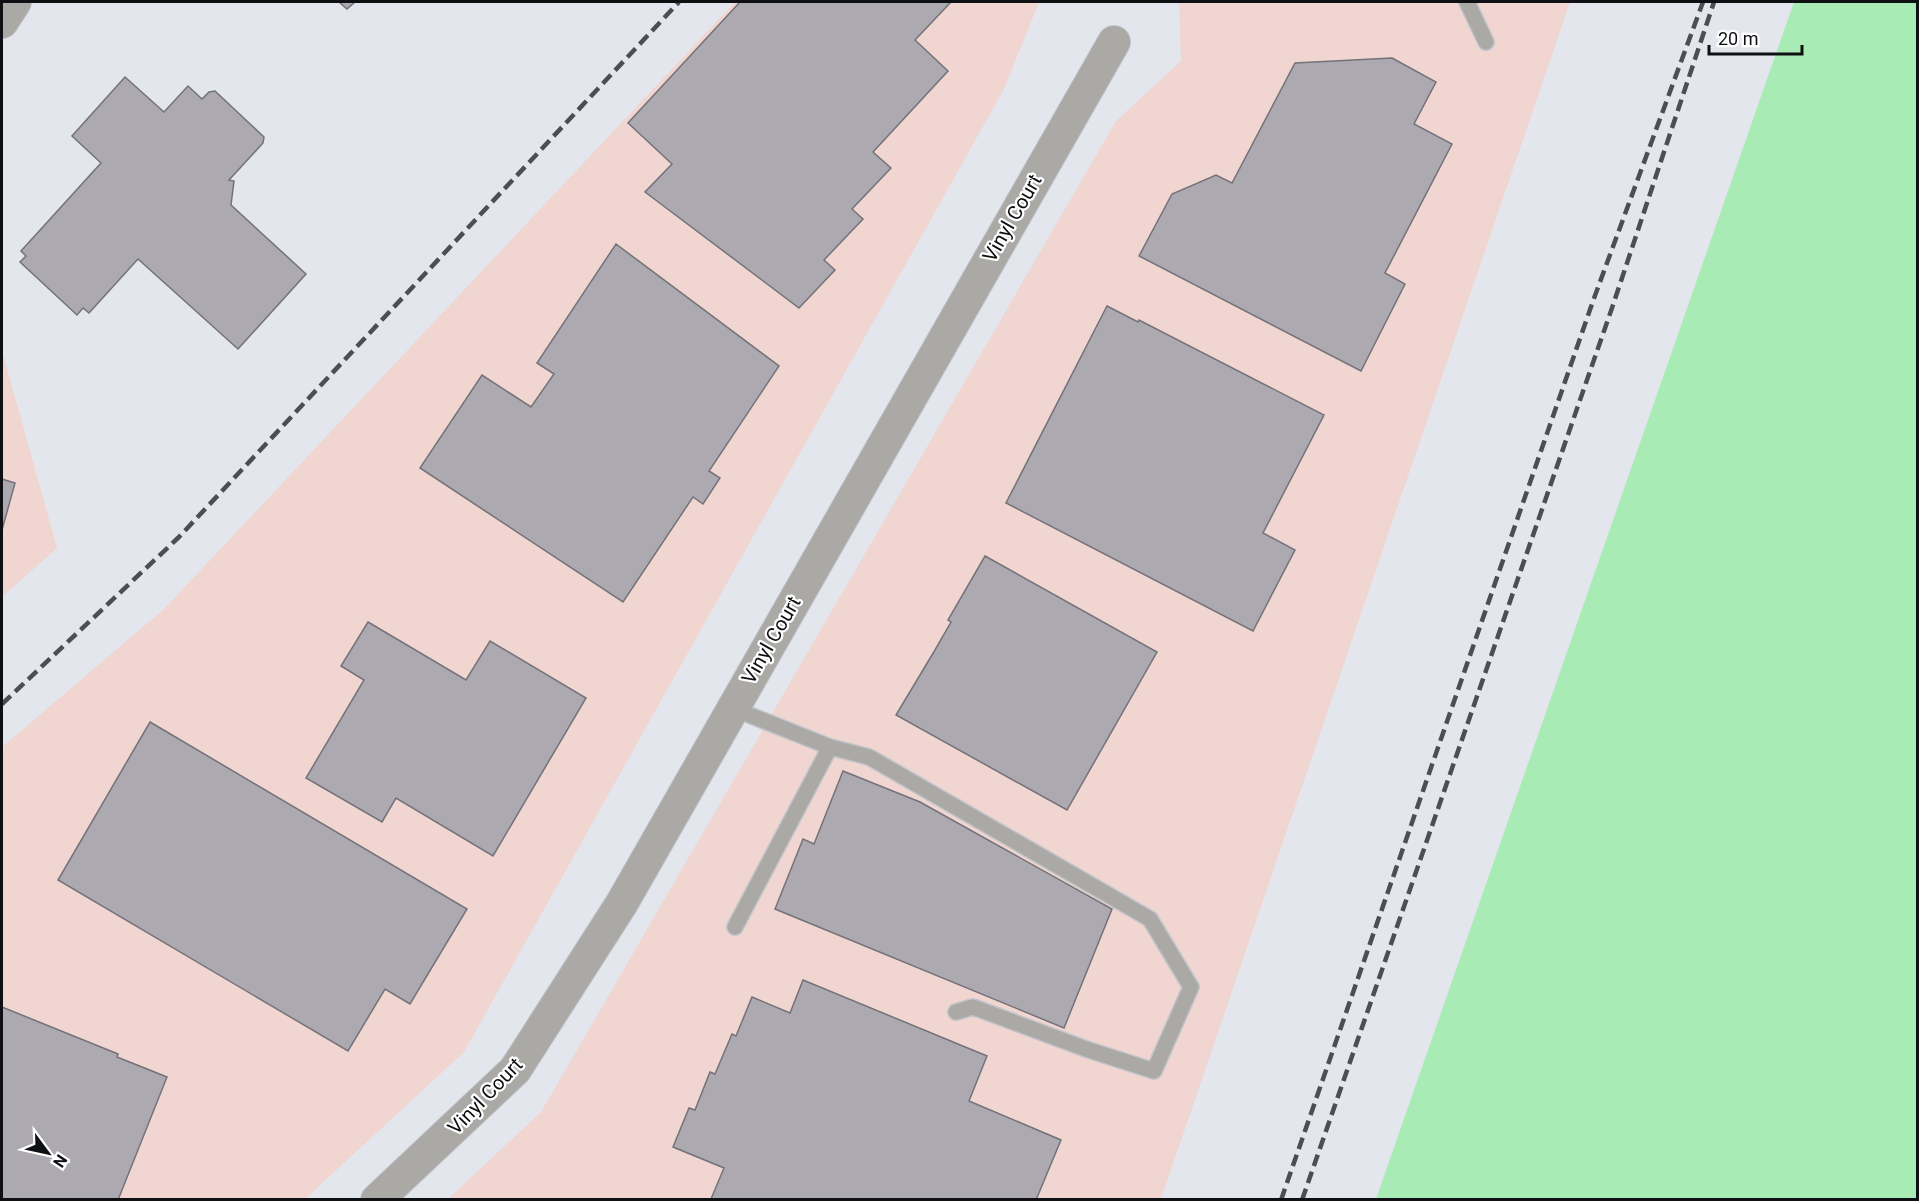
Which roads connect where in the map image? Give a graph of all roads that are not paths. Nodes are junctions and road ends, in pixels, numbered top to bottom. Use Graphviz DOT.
graph roads {
  1 [pos="15,2"];
  2 [pos="1467,2"];
  3 [pos="2,22"];
  4 [pos="1114,42"];
  5 [pos="1486,42"];
  6 [pos="732,708"];
  7 [pos="830,747"];
  8 [pos="735,927"];
  9 [pos="956,1012"];
  10 [pos="377,1200"];
  1 -- 3 [label="street"];
  2 -- 5 [label="lane"];
  4 -- 6 [label="street, Vinyl Court"];
  6 -- 7 [label="lane"];
  6 -- 10 [label="street, Vinyl Court"];
  7 -- 8 [label="lane"];
  7 -- 9 [label="lane"];
}
